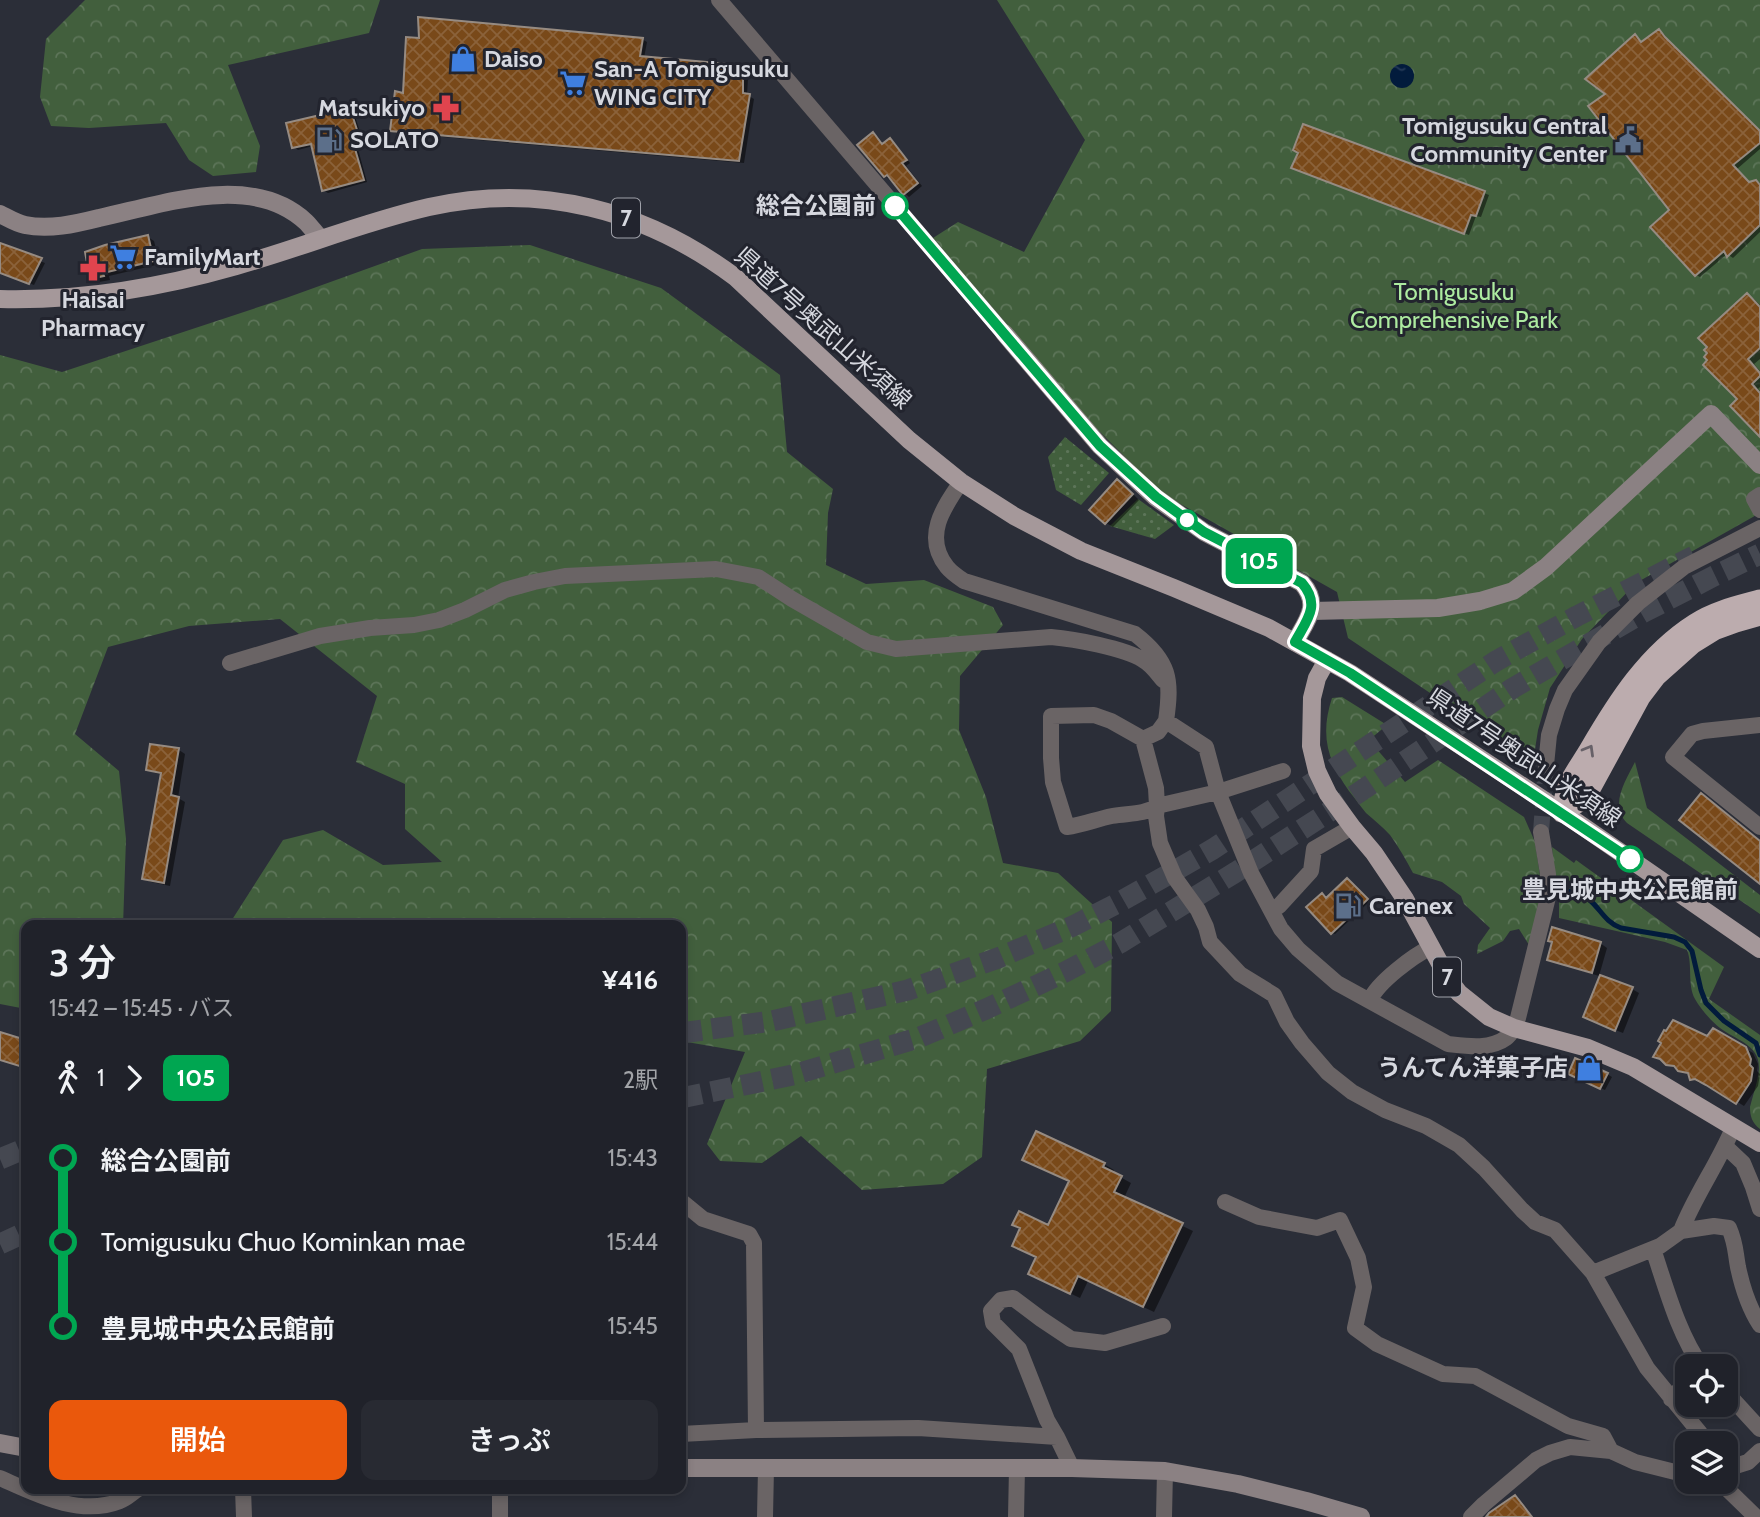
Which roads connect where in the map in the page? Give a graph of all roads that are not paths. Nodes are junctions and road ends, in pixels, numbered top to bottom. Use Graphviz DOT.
graph roads {
  1 [pos="719,0"];
  2 [pos="0,215"];
  3 [pos="320,238"];
  4 [pos="0,299"];
  5 [pos="1004,333"];
  6 [pos="1760,465"];
  7 [pos="961,482"];
  8 [pos="1760,495"];
  9 [pos="1760,510"];
  10 [pos="1760,528"];
  11 [pos="1760,600"];
  12 [pos="1312,611"];
  13 [pos="1760,615"];
  14 [pos="1295,642"];
  15 [pos="1327,660"];
  16 [pos="230,663"];
  17 [pos="1168,687"];
  18 [pos="1166,721"];
  19 [pos="1760,725"];
  20 [pos="1143,739"];
  21 [pos="1546,765"];
  22 [pos="1283,771"];
  23 [pos="1218,792"];
  24 [pos="1157,806"];
  25 [pos="1562,812"];
  26 [pos="1352,827"];
  27 [pos="1760,827"];
  28 [pos="1541,832"];
  29 [pos="1272,911"];
  30 [pos="1431,947"];
  31 [pos="1760,949"];
  32 [pos="1370,1000"];
  33 [pos="1514,1028"];
  34 [pos="1733,1128"];
  35 [pos="1760,1143"];
  36 [pos="1725,1146"];
  37 [pos="1225,1202"];
  38 [pos="686,1205"];
  39 [pos="1760,1209"];
  40 [pos="1681,1231"];
  41 [pos="1653,1249"];
  42 [pos="1593,1273"];
  43 [pos="1760,1325"];
  44 [pos="1163,1326"];
  45 [pos="1693,1354"];
  46 [pos="1675,1394"];
  47 [pos="1671,1399"];
  48 [pos="1738,1405"];
  49 [pos="1760,1429"];
  50 [pos="756,1430"];
  51 [pos="1697,1431"];
  52 [pos="686,1434"];
  53 [pos="1057,1437"];
  54 [pos="0,1443"];
  55 [pos="21,1447"];
  56 [pos="1611,1451"];
  57 [pos="1760,1451"];
  58 [pos="686,1468"];
  59 [pos="766,1468"];
  60 [pos="1017,1468"];
  61 [pos="1072,1468"];
  62 [pos="1738,1468"];
  63 [pos="1165,1471"];
  64 [pos="1675,1472"];
  65 [pos="0,1478"];
  66 [pos="21,1487"];
  67 [pos="1738,1493"];
  68 [pos="36,1494"];
  69 [pos="130,1494"];
  70 [pos="243,1494"];
  71 [pos="500,1494"];
  72 [pos="244,1517"];
  73 [pos="500,1517"];
  74 [pos="765,1517"];
  75 [pos="1016,1517"];
  76 [pos="1164,1517"];
  77 [pos="1361,1517"];
  78 [pos="1471,1517"];
  79 [pos="1756,1517"];
  1 -- 5 [label="street"];
  2 -- 3 [label="street"];
  3 -- 4 [label="main road, 県道7号奥武山米須線 / 7"];
  3 -- 7 [label="main road, 県道7号奥武山米須線 / 7"];
  5 -- 12 [label="street"];
  6 -- 12 [label="street"];
  7 -- 14 [label="main road, 県道7号奥武山米須線 / 7"];
  7 -- 17 [label="street"];
  8 -- 9 [label="street"];
  10 -- 21 [label="street"];
  25 -- 11 [label="highway, one-way"];
  12 -- 14 [label="street"];
  13 -- 25 [label="highway"];
  14 -- 15 [label="main road, 県道7号奥武山米須線 / 7"];
  15 -- 25 [label="main road, 県道7号奥武山米須線 / 7"];
  15 -- 26 [label="main road, 7"];
  16 -- 17 [label="street"];
  17 -- 18 [label="street"];
  18 -- 20 [label="street"];
  18 -- 23 [label="street"];
  19 -- 27 [label="street"];
  20 -- 24 [label="street"];
  20 -- 24 [label="street"];
  22 -- 23 [label="street"];
  23 -- 24 [label="street"];
  23 -- 29 [label="street"];
  24 -- 42 [label="street"];
  25 -- 31 [label="main road, 県道7号奥武山米須線 / 7"];
  26 -- 29 [label="street"];
  26 -- 30 [label="main road, 7"];
  28 -- 33 [label="street"];
  29 -- 32 [label="street"];
  30 -- 32 [label="street"];
  30 -- 33 [label="main road, 7"];
  32 -- 33 [label="street"];
  33 -- 34 [label="main road, 7"];
  34 -- 35 [label="main road, 7"];
  34 -- 36 [label="street"];
  36 -- 39 [label="street"];
  36 -- 40 [label="street"];
  37 -- 56 [label="street"];
  38 -- 50 [label="street"];
  40 -- 41 [label="street"];
  40 -- 43 [label="street"];
  41 -- 42 [label="street"];
  41 -- 45 [label="street"];
  42 -- 47 [label="street"];
  44 -- 53 [label="street"];
  46 -- 47 [label="street"];
  47 -- 51 [label="street"];
  48 -- 49 [label="street"];
  50 -- 52 [label="street"];
  50 -- 53 [label="street"];
  53 -- 61 [label="street"];
  54 -- 55 [label="street"];
  56 -- 64 [label="street"];
  56 -- 78 [label="street"];
  57 -- 62 [label="street"];
  58 -- 59 [label="street"];
  59 -- 60 [label="street"];
  59 -- 74 [label="street"];
  60 -- 61 [label="street"];
  60 -- 75 [label="street"];
  61 -- 63 [label="street"];
  63 -- 76 [label="street"];
  63 -- 77 [label="street"];
  65 -- 66 [label="street"];
  67 -- 79 [label="street"];
  68 -- 69 [label="street"];
  70 -- 72 [label="street"];
  71 -- 73 [label="street"];
}
